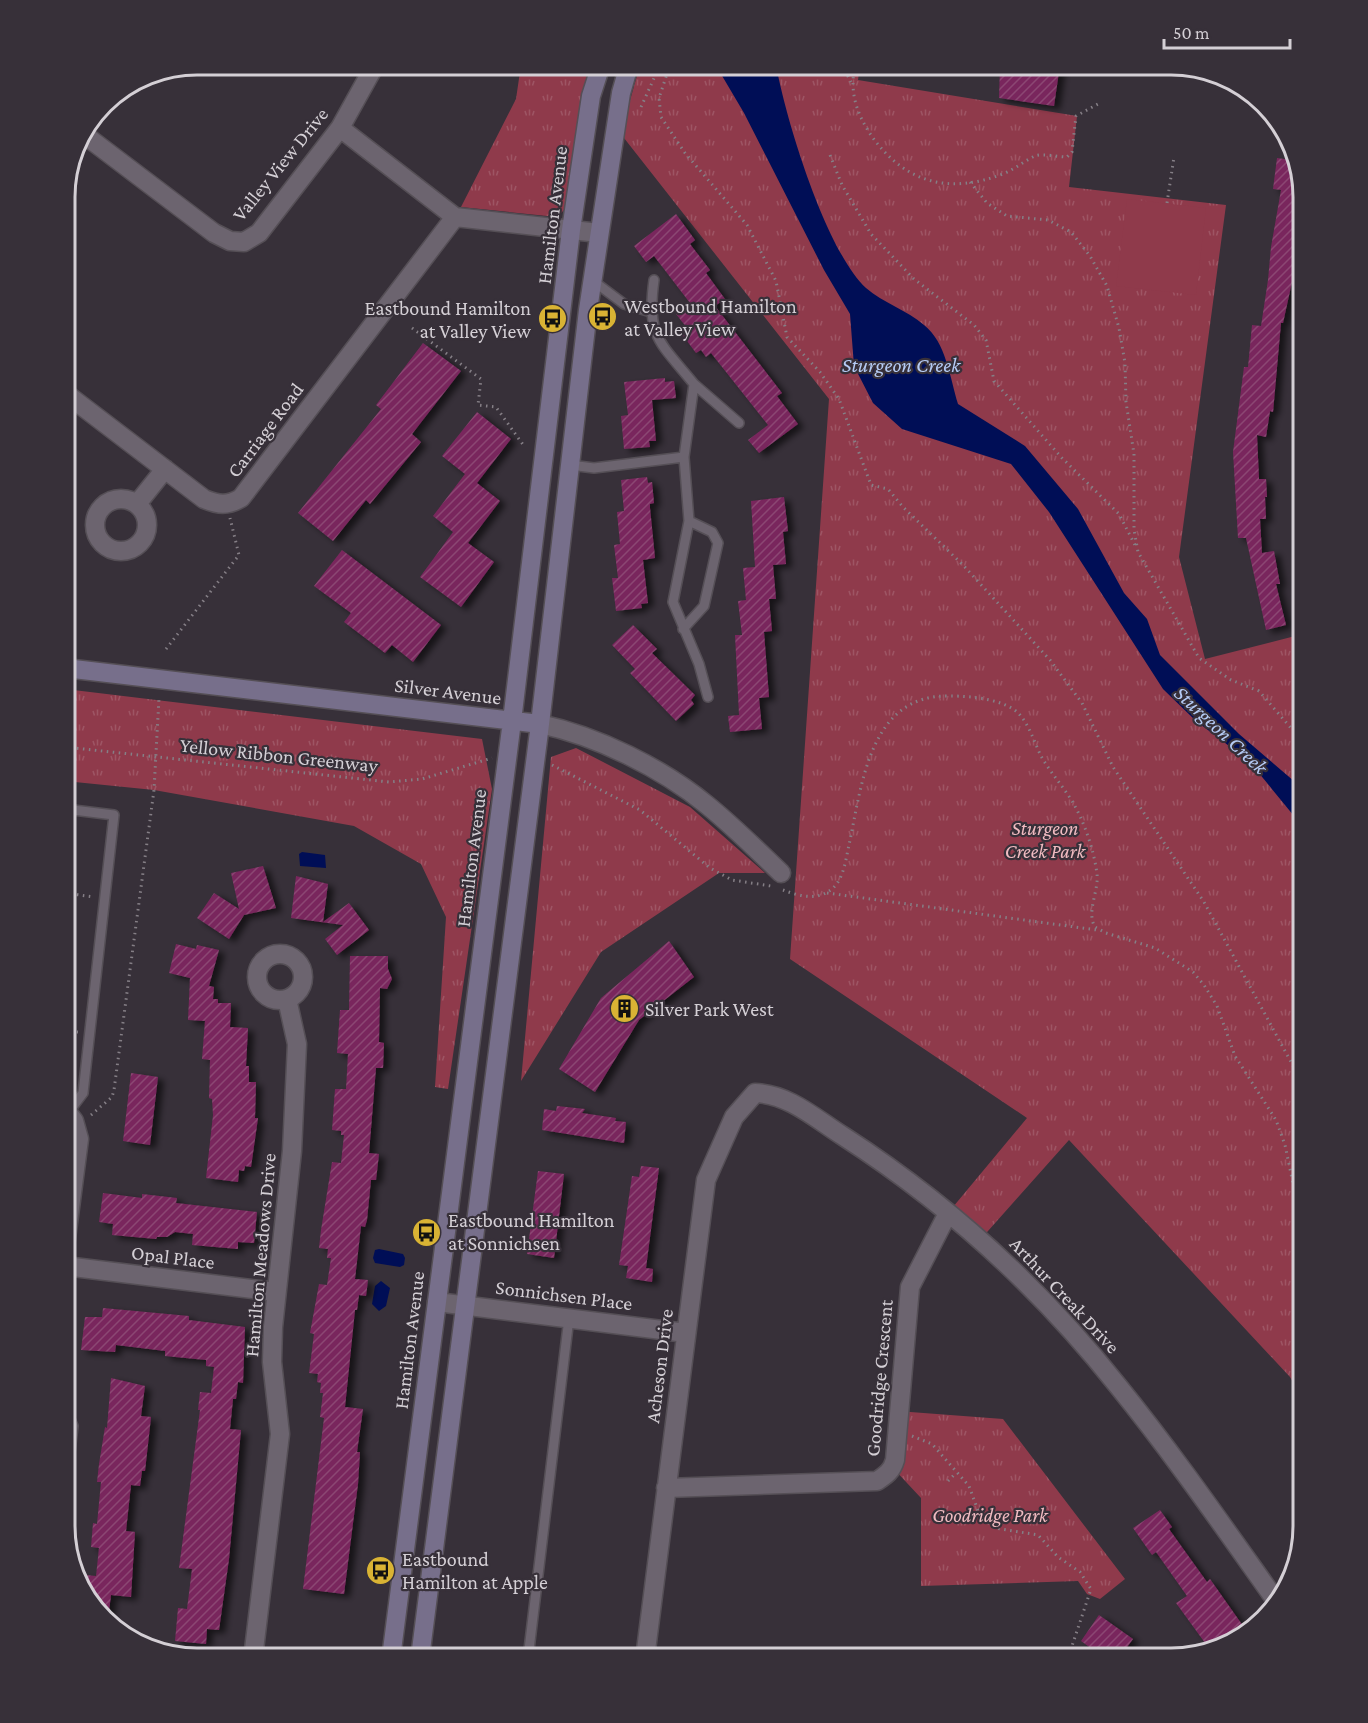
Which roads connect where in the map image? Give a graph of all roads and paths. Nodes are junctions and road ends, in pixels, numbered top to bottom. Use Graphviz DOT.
graph roads {
  1 [pos="369,75"];
  2 [pos="598,75"];
  3 [pos="626,75"];
  4 [pos="655,75"];
  5 [pos="667,75"];
  6 [pos="847,75"];
  7 [pos="853,75"];
  8 [pos="851,83"];
  9 [pos="1098,104"];
  10 [pos="641,107"];
  11 [pos="340,128"];
  12 [pos="91,139"];
  13 [pos="830,155"];
  14 [pos="1174,157"];
  15 [pos="970,182"];
  16 [pos="1167,203"];
  17 [pos="455,217"];
  18 [pos="571,230"];
  19 [pos="599,233"];
  20 [pos="592,280"];
  21 [pos="654,280"];
  22 [pos="651,312"];
  23 [pos="412,328"];
  24 [pos="694,384"];
  25 [pos="75,401"];
  26 [pos="739,423"];
  27 [pos="524,446"];
  28 [pos="684,457"];
  29 [pos="570,465"];
  30 [pos="165,469"];
  31 [pos="137,504"];
  32 [pos="226,505"];
  33 [pos="689,521"];
  34 [pos="1138,552"];
  35 [pos="683,629"];
  36 [pos="166,649"];
  37 [pos="75,669"];
  38 [pos="708,697"];
  39 [pos="159,698"];
  40 [pos="512,721"];
  41 [pos="540,724"];
  42 [pos="1293,730"];
  43 [pos="75,748"];
  44 [pos="157,757"];
  45 [pos="506,760"];
  46 [pos="534,763"];
  47 [pos="75,810"];
  48 [pos="781,873"];
  49 [pos="826,892"];
  50 [pos="75,894"];
  51 [pos="105,898"];
  52 [pos="1100,931"];
  53 [pos="287,999"];
  54 [pos="1293,1064"];
  55 [pos="755,1093"];
  56 [pos="75,1107"];
  57 [pos="75,1115"];
  58 [pos="75,1129"];
  59 [pos="75,1171"];
  60 [pos="1293,1178"];
  61 [pos="948,1213"];
  62 [pos="75,1267"];
  63 [pos="276,1292"];
  64 [pos="437,1302"];
  65 [pos="465,1305"];
  66 [pos="569,1318"];
  67 [pos="686,1333"];
  68 [pos="895,1435"];
  69 [pos="956,1473"];
  70 [pos="948,1480"];
  71 [pos="666,1488"];
  72 [pos="1272,1594"];
  73 [pos="254,1648"];
  74 [pos="392,1648"];
  75 [pos="421,1648"];
  76 [pos="529,1648"];
  77 [pos="646,1648"];
  78 [pos="1072,1648"];
  1 -- 11 [label="street, Valley View Drive"];
  2 -- 18 [label="street, Hamilton Avenue"];
  3 -- 19 [label="street"];
  4 -- 10 [label="path"];
  5 -- 54 [label="path"];
  6 -- 8 [label="path"];
  7 -- 8 [label="path"];
  8 -- 15 [label="path"];
  9 -- 15 [label="path"];
  11 -- 12 [label="street, Valley View Drive"];
  11 -- 17 [label="street"];
  13 -- 34 [label="path"];
  14 -- 16 [label="path"];
  15 -- 34 [label="path"];
  17 -- 18 [label="street"];
  17 -- 32 [label="street, Carriage Road"];
  18 -- 19 [label="street"];
  18 -- 40 [label="street, Hamilton Avenue"];
  19 -- 20 [label="street"];
  20 -- 22 [label="lane"];
  20 -- 29 [label="street"];
  21 -- 22 [label="lane"];
  22 -- 24 [label="lane"];
  23 -- 27 [label="path"];
  24 -- 26 [label="lane"];
  24 -- 28 [label="lane"];
  25 -- 30 [label="street, Carriage Road"];
  28 -- 29 [label="lane"];
  28 -- 33 [label="lane"];
  29 -- 41 [label="street"];
  30 -- 31 [label="street"];
  30 -- 32 [label="street, Carriage Road"];
  32 -- 36 [label="path"];
  33 -- 35 [label="lane"];
  33 -- 35 [label="lane"];
  34 -- 42 [label="path"];
  35 -- 38 [label="lane"];
  37 -- 40 [label="street, Silver Avenue"];
  39 -- 44 [label="path"];
  40 -- 41 [label="street, Silver Avenue"];
  40 -- 45 [label="street, Hamilton Avenue"];
  41 -- 46 [label="street"];
  41 -- 48 [label="street, Silver Avenue"];
  43 -- 44 [label="path, Yellow Ribbon Greenway"];
  44 -- 45 [label="path, Yellow Ribbon Greenway"];
  44 -- 57 [label="path"];
  45 -- 64 [label="street, Hamilton Avenue"];
  46 -- 49 [label="path"];
  46 -- 65 [label="street"];
  47 -- 51 [label="lane"];
  49 -- 52 [label="path"];
  49 -- 52 [label="path"];
  50 -- 51 [label="path"];
  51 -- 56 [label="lane"];
  52 -- 60 [label="path"];
  53 -- 63 [label="street, Hamilton Meadows Drive"];
  55 -- 61 [label="street, Arthur Creak Drive"];
  55 -- 67 [label="street, Acheson Drive"];
  58 -- 59 [label="street"];
  61 -- 68 [label="street, Goodridge Crescent"];
  61 -- 72 [label="street, Arthur Creak Drive"];
  62 -- 63 [label="street, Opal Place"];
  63 -- 73 [label="street, Hamilton Meadows Drive"];
  64 -- 65 [label="street, Sonnichsen Place"];
  64 -- 74 [label="street, Hamilton Avenue"];
  65 -- 66 [label="street, Sonnichsen Place"];
  65 -- 75 [label="street"];
  66 -- 67 [label="street, Sonnichsen Place"];
  66 -- 76 [label="lane"];
  67 -- 71 [label="street, Acheson Drive"];
  68 -- 69 [label="path"];
  68 -- 71 [label="street, Goodridge Crescent"];
  69 -- 70 [label="path"];
  69 -- 78 [label="path"];
  71 -- 77 [label="street, Acheson Drive"];
}
